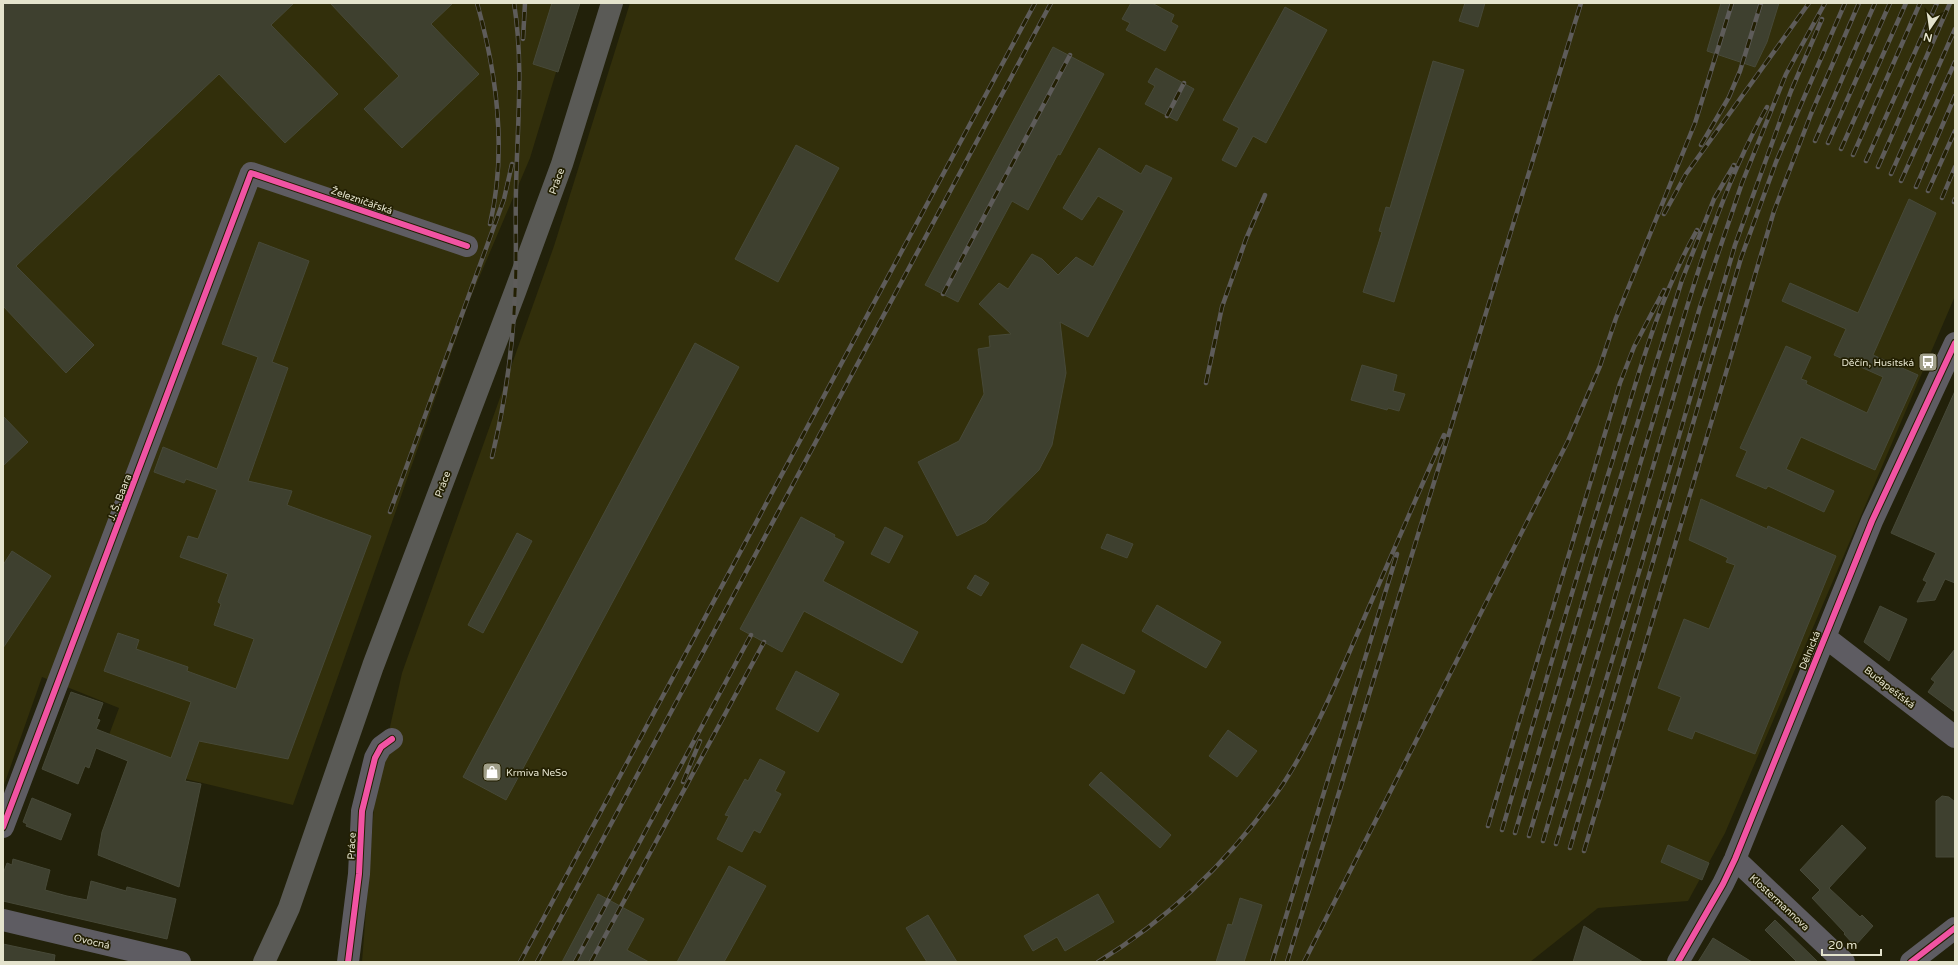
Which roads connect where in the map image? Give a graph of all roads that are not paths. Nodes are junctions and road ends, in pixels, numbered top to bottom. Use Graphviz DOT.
graph roads {
  1 [pos="612,3"];
  2 [pos="251,174"];
  3 [pos="467,246"];
  4 [pos="1955,343"];
  5 [pos="1825,637"];
  6 [pos="1955,737"];
  7 [pos="392,739"];
  8 [pos="3,828"];
  9 [pos="1735,859"];
  10 [pos="289,908"];
  11 [pos="3,920"];
  12 [pos="1955,928"];
  13 [pos="180,962"];
  14 [pos="264,962"];
  15 [pos="282,962"];
  16 [pos="348,962"];
  17 [pos="1678,962"];
  18 [pos="1844,962"];
  19 [pos="1911,962"];
  1 -- 10 [label="main road, Práce"];
  2 -- 3 [label="street, Železničářská"];
  2 -- 8 [label="street, J. Š. Baara"];
  4 -- 5 [label="street, Dělnická"];
  5 -- 6 [label="street, Budapešťská"];
  5 -- 9 [label="street, Dělnická"];
  7 -- 16 [label="street, Práce"];
  9 -- 17 [label="street, Dělnická"];
  9 -- 18 [label="street, Klostermannova"];
  10 -- 14 [label="main road, Práce"];
  10 -- 15 [label="main road"];
  11 -- 13 [label="street, Ovocná"];
  12 -- 19 [label="street"];
}
